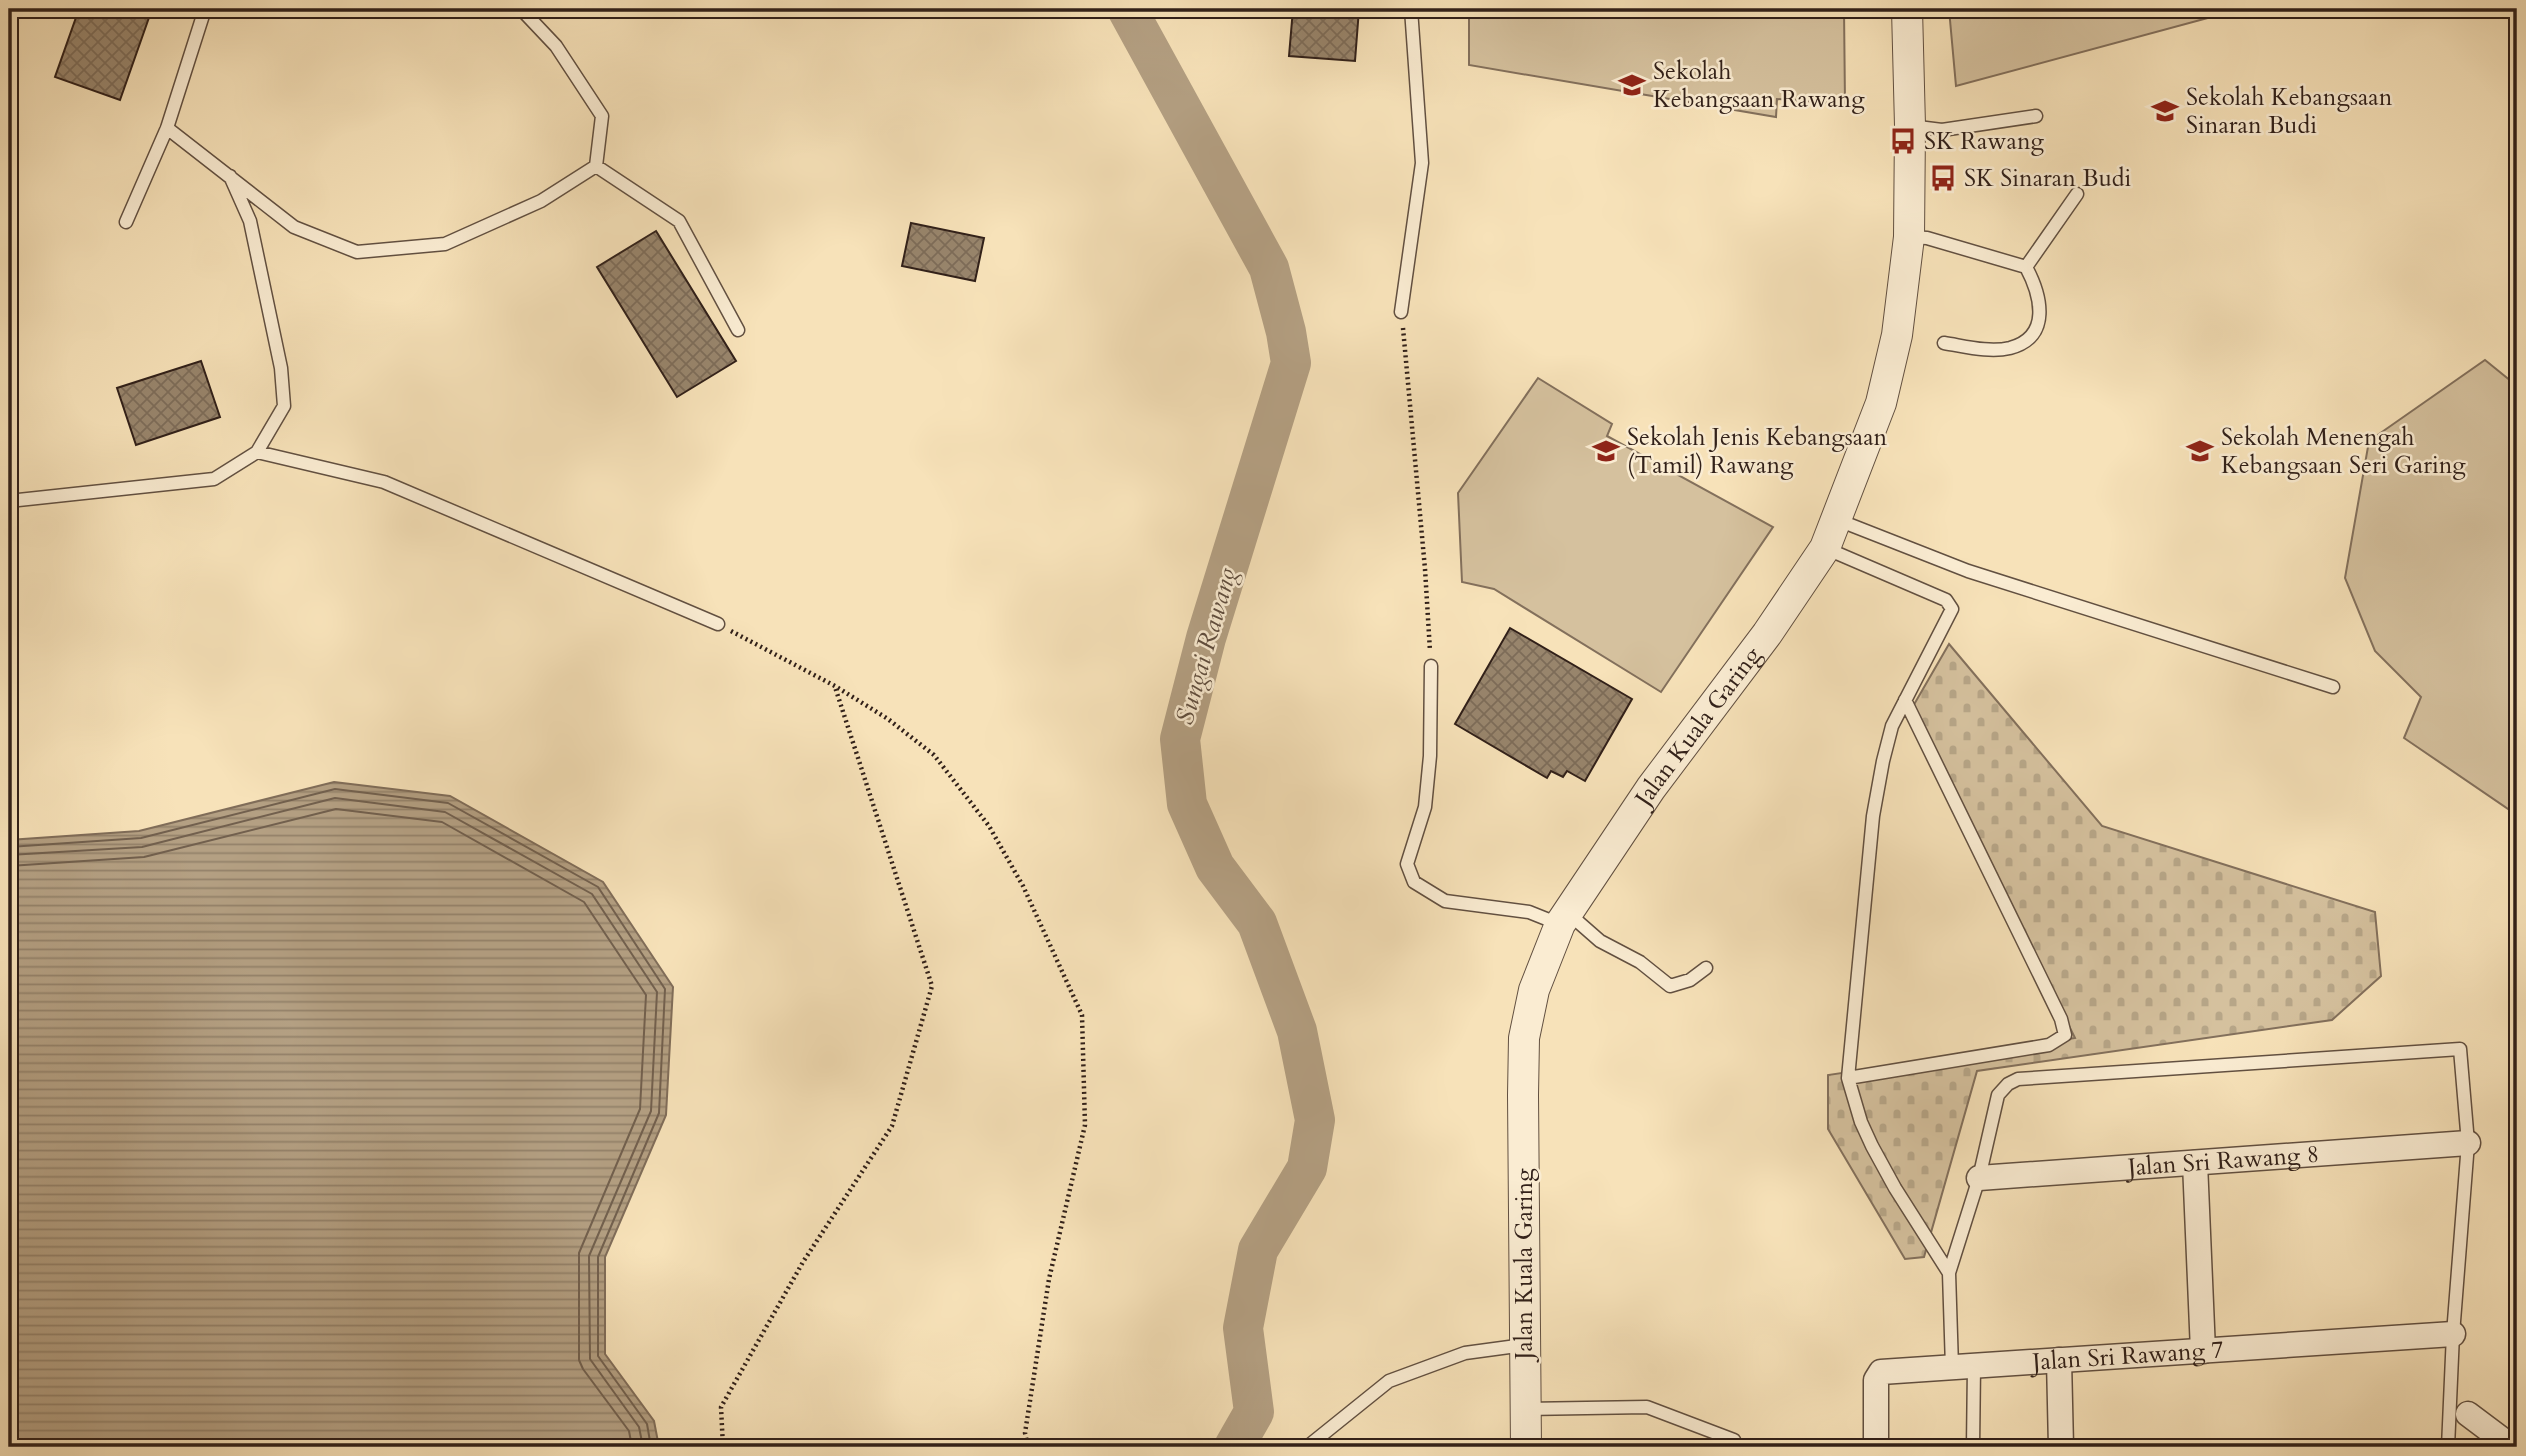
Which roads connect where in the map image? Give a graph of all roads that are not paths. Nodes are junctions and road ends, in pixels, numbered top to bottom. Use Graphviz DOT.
graph roads {
  1 [pos="205,9"];
  2 [pos="520,9"];
  3 [pos="1411,9"];
  4 [pos="1907,9"];
  5 [pos="2036,116"];
  6 [pos="1910,126"];
  7 [pos="167,128"];
  8 [pos="596,166"];
  9 [pos="230,176"];
  10 [pos="2077,194"];
  11 [pos="126,222"];
  12 [pos="1909,237"];
  13 [pos="2026,267"];
  14 [pos="1401,312"];
  15 [pos="738,330"];
  16 [pos="1944,343"];
  17 [pos="257,452"];
  18 [pos="9,501"];
  19 [pos="1838,520"];
  20 [pos="1825,548"];
  21 [pos="718,624"];
  22 [pos="1431,666"];
  23 [pos="2333,687"];
  24 [pos="1905,700"];
  25 [pos="1564,919"];
  26 [pos="1706,968"];
  27 [pos="1848,1078"];
  28 [pos="2468,1143"];
  29 [pos="2195,1163"];
  30 [pos="1979,1178"];
  31 [pos="1949,1273"];
  32 [pos="2453,1334"];
  33 [pos="1524,1345"];
  34 [pos="2203,1351"];
  35 [pos="2059,1360"];
  36 [pos="1963,1366"];
  37 [pos="1525,1409"];
  38 [pos="2468,1415"];
  39 [pos="1734,1440"];
  40 [pos="1307,1447"];
  41 [pos="1526,1447"];
  42 [pos="1876,1447"];
  43 [pos="1973,1447"];
  44 [pos="2061,1447"];
  45 [pos="2448,1447"];
  46 [pos="2512,1447"];
  1 -- 7 [label="lane"];
  2 -- 8 [label="lane"];
  3 -- 14 [label="lane"];
  4 -- 6 [label="street, Jalan Kuala Garing"];
  5 -- 6 [label="lane"];
  6 -- 12 [label="street, Jalan Kuala Garing"];
  7 -- 9 [label="lane"];
  7 -- 11 [label="lane"];
  8 -- 9 [label="lane"];
  8 -- 15 [label="lane"];
  9 -- 17 [label="lane"];
  10 -- 13 [label="lane"];
  12 -- 13 [label="lane"];
  12 -- 19 [label="street, Jalan Kuala Garing"];
  13 -- 16 [label="lane"];
  17 -- 18 [label="lane"];
  17 -- 21 [label="lane"];
  19 -- 20 [label="street, Jalan Kuala Garing"];
  19 -- 23 [label="lane"];
  20 -- 24 [label="lane"];
  20 -- 25 [label="street, Jalan Kuala Garing"];
  22 -- 25 [label="lane"];
  24 -- 27 [label="lane"];
  24 -- 27 [label="lane"];
  25 -- 26 [label="lane"];
  25 -- 33 [label="street, Jalan Kuala Garing"];
  27 -- 31 [label="lane"];
  28 -- 29 [label="street, Jalan Sri Rawang 8"];
  28 -- 30 [label="lane"];
  28 -- 32 [label="lane"];
  29 -- 30 [label="street, Jalan Sri Rawang 8"];
  29 -- 34 [label="street"];
  30 -- 31 [label="lane"];
  31 -- 36 [label="lane"];
  32 -- 34 [label="street, Jalan Sri Rawang 7"];
  32 -- 45 [label="lane"];
  33 -- 37 [label="street, Jalan Kuala Garing"];
  33 -- 40 [label="lane"];
  34 -- 35 [label="street, Jalan Sri Rawang 7"];
  35 -- 36 [label="street, Jalan Sri Rawang 7"];
  35 -- 44 [label="street"];
  36 -- 42 [label="street, Jalan Sri Rawang 7"];
  36 -- 43 [label="lane"];
  37 -- 39 [label="lane"];
  37 -- 41 [label="street, Jalan Kuala Garing"];
  38 -- 46 [label="street"];
}
